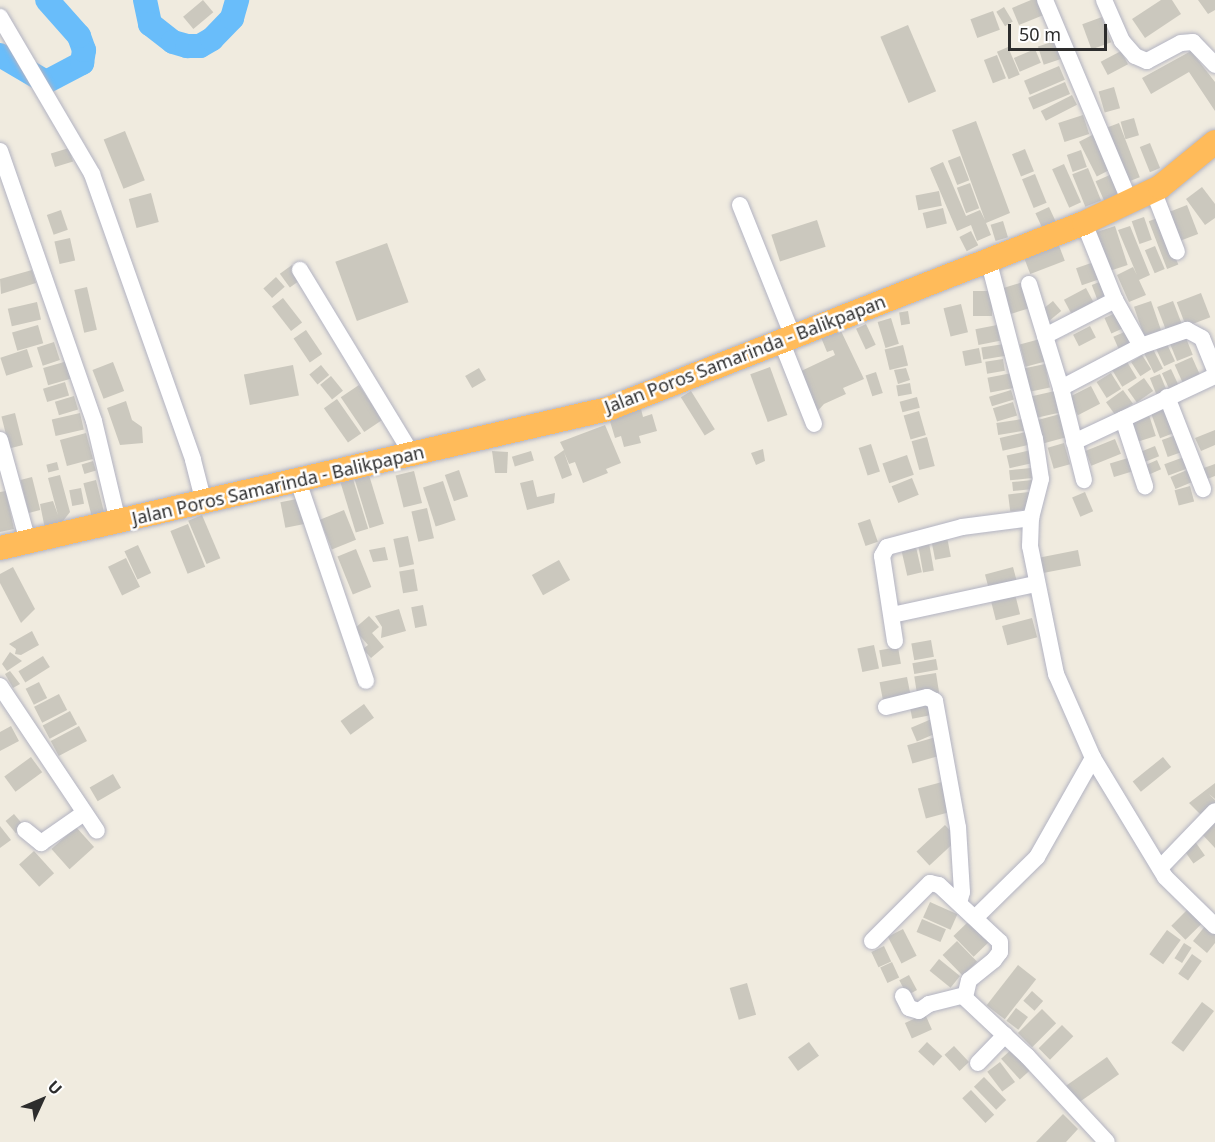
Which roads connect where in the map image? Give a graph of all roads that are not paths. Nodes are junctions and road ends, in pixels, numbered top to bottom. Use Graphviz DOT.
graph roads {
  1 [pos="1045,0"];
  2 [pos="1104,0"];
  3 [pos="0,17"];
  4 [pos="1215,65"];
  5 [pos="1215,142"];
  6 [pos="0,151"];
  7 [pos="1153,190"];
  8 [pos="1130,202"];
  9 [pos="740,205"];
  10 [pos="1084,223"];
  11 [pos="1177,252"];
  12 [pos="987,259"];
  13 [pos="300,270"];
  14 [pos="1029,284"];
  15 [pos="1115,300"];
  16 [pos="1045,336"];
  17 [pos="787,340"];
  18 [pos="1141,346"];
  19 [pos="1215,374"];
  20 [pos="1061,388"];
  21 [pos="1167,397"];
  22 [pos="1123,419"];
  23 [pos="814,424"];
  24 [pos="0,440"];
  25 [pos="1074,442"];
  26 [pos="412,454"];
  27 [pos="1084,480"];
  28 [pos="298,481"];
  29 [pos="1145,486"];
  30 [pos="1203,489"];
  31 [pos="203,499"];
  32 [pos="1031,518"];
  33 [pos="118,522"];
  34 [pos="28,542"];
  35 [pos="0,548"];
  36 [pos="1035,584"];
  37 [pos="892,615"];
  38 [pos="896,641"];
  39 [pos="366,681"];
  40 [pos="0,686"];
  41 [pos="5,706"];
  42 [pos="886,707"];
  43 [pos="1093,758"];
  44 [pos="1215,811"];
  45 [pos="84,813"];
  46 [pos="26,830"];
  47 [pos="96,831"];
  48 [pos="1160,868"];
  49 [pos="959,903"];
  50 [pos="976,917"];
  51 [pos="1215,926"];
  52 [pos="872,940"];
  53 [pos="964,995"];
  54 [pos="903,996"];
  55 [pos="1005,1035"];
  56 [pos="978,1063"];
  57 [pos="1107,1142"];
  1 -- 8 [label="street"];
  2 -- 4 [label="street"];
  3 -- 31 [label="street"];
  5 -- 7 [label="highway, Jalan Poros Samarinda - Balikpapan"];
  6 -- 33 [label="street"];
  7 -- 8 [label="highway, Jalan Poros Samarinda - Balikpapan"];
  7 -- 11 [label="street"];
  8 -- 10 [label="highway, Jalan Poros Samarinda - Balikpapan"];
  9 -- 17 [label="street"];
  10 -- 12 [label="highway, Jalan Poros Samarinda - Balikpapan"];
  10 -- 15 [label="street"];
  12 -- 17 [label="highway, Jalan Poros Samarinda - Balikpapan"];
  12 -- 32 [label="street"];
  13 -- 26 [label="street"];
  14 -- 16 [label="street"];
  15 -- 16 [label="street"];
  15 -- 18 [label="street"];
  16 -- 20 [label="street"];
  17 -- 23 [label="street"];
  17 -- 26 [label="highway, Jalan Poros Samarinda - Balikpapan"];
  18 -- 19 [label="street"];
  18 -- 20 [label="street"];
  19 -- 21 [label="street"];
  20 -- 25 [label="street"];
  21 -- 22 [label="street"];
  21 -- 30 [label="street"];
  22 -- 25 [label="street"];
  22 -- 29 [label="street"];
  24 -- 34 [label="street"];
  25 -- 27 [label="street"];
  26 -- 28 [label="highway, Jalan Poros Samarinda - Balikpapan"];
  28 -- 31 [label="highway, Jalan Poros Samarinda - Balikpapan"];
  28 -- 39 [label="street"];
  31 -- 33 [label="highway, Jalan Poros Samarinda - Balikpapan"];
  32 -- 36 [label="street"];
  32 -- 37 [label="street"];
  33 -- 34 [label="highway, Jalan Poros Samarinda - Balikpapan"];
  34 -- 35 [label="highway, Jalan Poros Samarinda - Balikpapan"];
  36 -- 37 [label="street"];
  36 -- 43 [label="street"];
  37 -- 38 [label="street"];
  40 -- 41 [label="street"];
  41 -- 45 [label="street"];
  42 -- 49 [label="street"];
  43 -- 48 [label="street"];
  43 -- 50 [label="street"];
  44 -- 48 [label="street"];
  45 -- 46 [label="street"];
  45 -- 47 [label="street"];
  48 -- 51 [label="street"];
  49 -- 50 [label="street"];
  49 -- 52 [label="street"];
  50 -- 53 [label="street"];
  53 -- 54 [label="street"];
  53 -- 55 [label="street"];
  55 -- 56 [label="street"];
  55 -- 57 [label="street"];
}
